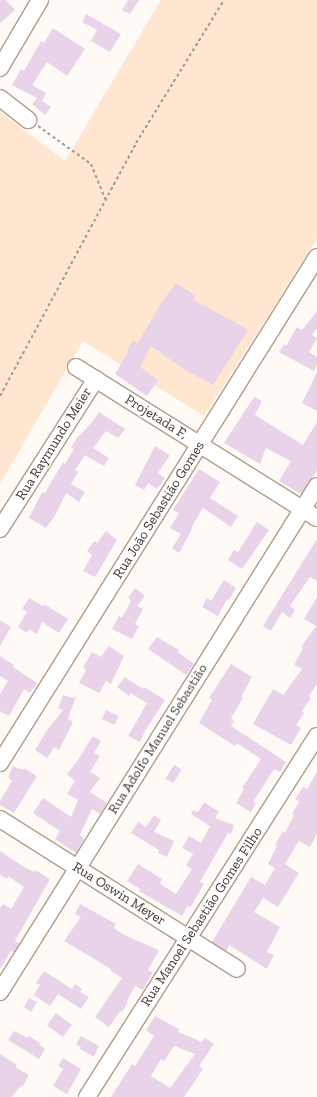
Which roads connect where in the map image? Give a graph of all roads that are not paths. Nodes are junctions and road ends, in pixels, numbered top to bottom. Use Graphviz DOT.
graph roads {
  1 [pos="40,0"];
  2 [pos="0,68"];
  3 [pos="0,98"];
  4 [pos="28,120"];
  5 [pos="317,257"];
  6 [pos="76,367"];
  7 [pos="96,379"];
  8 [pos="200,444"];
  9 [pos="317,486"];
  10 [pos="302,509"];
  11 [pos="317,518"];
  12 [pos="0,529"];
  13 [pos="317,736"];
  14 [pos="0,763"];
  15 [pos="0,819"];
  16 [pos="77,868"];
  17 [pos="189,938"];
  18 [pos="237,969"];
  19 [pos="2,986"];
  20 [pos="87,1097"];
  1 -- 2 [label="street"];
  3 -- 4 [label="street"];
  5 -- 8 [label="street, Rua João Sebastião Gomes"];
  6 -- 7 [label="street, Projetada F,"];
  7 -- 8 [label="street, Projetada F,"];
  7 -- 12 [label="street, Rua Raymundo Meier"];
  8 -- 10 [label="street, Projetada F,"];
  8 -- 14 [label="street, Rua João Sebastião Gomes"];
  9 -- 10 [label="street, Rua Adolfo Manuel Sebastião"];
  10 -- 11 [label="street, Projetada F,"];
  10 -- 16 [label="street, Rua Adolfo Manuel Sebastião"];
  13 -- 17 [label="street, Rua Manoel Sebastião Gomes Filho"];
  15 -- 16 [label="street, Rua Oswin Meyer"];
  16 -- 17 [label="street, Rua Oswin Meyer"];
  16 -- 19 [label="street, Rua Adolfo Manuel Sebastião"];
  17 -- 18 [label="street, Rua Oswin Meyer"];
  17 -- 20 [label="street, Rua Manoel Sebastião Gomes Filho"];
}
